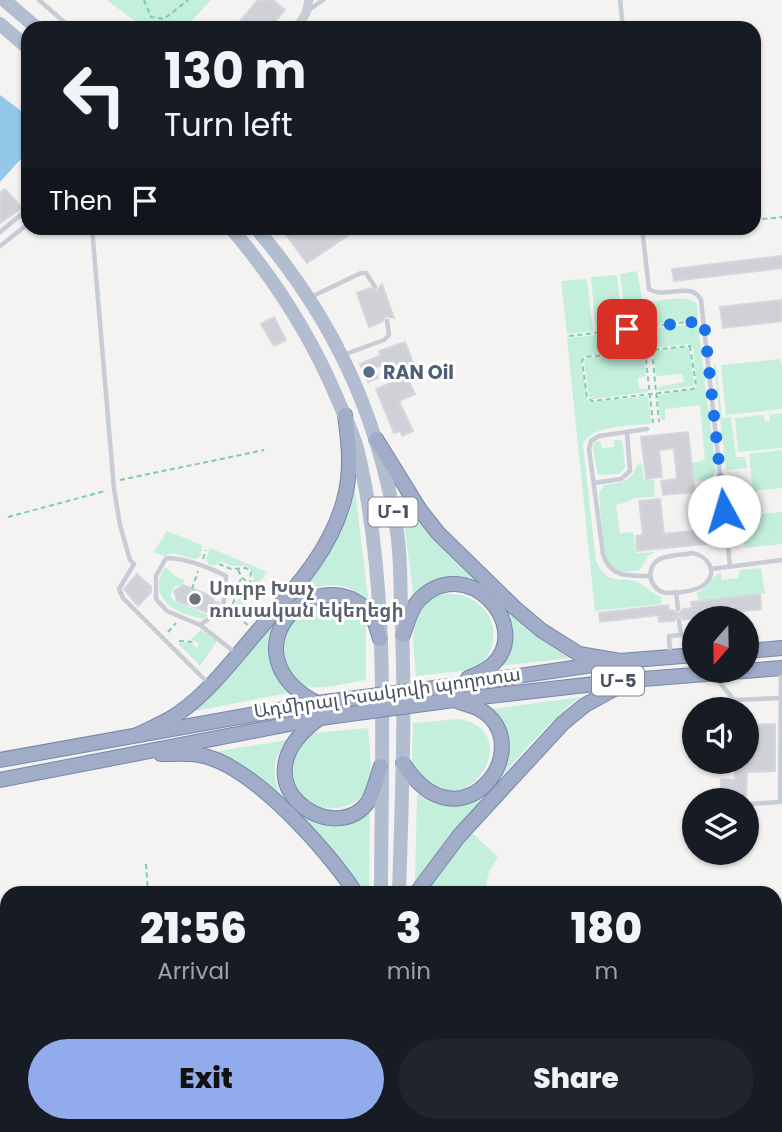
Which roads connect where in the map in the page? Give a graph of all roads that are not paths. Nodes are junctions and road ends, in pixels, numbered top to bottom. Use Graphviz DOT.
graph roads {
  1 [pos="4,0"];
  2 [pos="39,0"];
  3 [pos="309,0"];
  4 [pos="323,0"];
  5 [pos="620,0"];
  6 [pos="306,13"];
  7 [pos="29,21"];
  8 [pos="63,21"];
  9 [pos="301,21"];
  10 [pos="622,21"];
  11 [pos="0,24"];
  12 [pos="21,42"];
  13 [pos="21,215"];
  14 [pos="21,230"];
  15 [pos="0,232"];
  16 [pos="93,235"];
  17 [pos="237,235"];
  18 [pos="266,235"];
  19 [pos="643,235"];
  20 [pos="0,246"];
  21 [pos="375,286"];
  22 [pos="310,297"];
  23 [pos="387,321"];
  24 [pos="342,355"];
  25 [pos="345,415"];
  26 [pos="647,429"];
  27 [pos="627,432"];
  28 [pos="376,439"];
  29 [pos="594,483"];
  30 [pos="782,560"];
  31 [pos="730,566"];
  32 [pos="710,569"];
  33 [pos="650,576"];
  34 [pos="676,592"];
  35 [pos="678,609"];
  36 [pos="679,620"];
  37 [pos="200,625"];
  38 [pos="402,635"];
  39 [pos="681,635"];
  40 [pos="380,639"];
  41 [pos="782,648"];
  42 [pos="760,650"];
  43 [pos="237,655"];
  44 [pos="682,656"];
  45 [pos="671,657"];
  46 [pos="620,661"];
  47 [pos="781,668"];
  48 [pos="760,670"];
  49 [pos="682,676"];
  50 [pos="630,680"];
  51 [pos="720,683"];
  52 [pos="211,686"];
  53 [pos="452,693"];
  54 [pos="781,698"];
  55 [pos="317,702"];
  56 [pos="320,718"];
  57 [pos="137,736"];
  58 [pos="135,753"];
  59 [pos="0,760"];
  60 [pos="403,762"];
  61 [pos="381,766"];
  62 [pos="0,780"];
  63 [pos="759,803"];
  64 [pos="351,886"];
  65 [pos="381,886"];
  66 [pos="399,886"];
  67 [pos="422,886"];
  1 -- 7 [label="main road"];
  2 -- 8 [label="lane"];
  3 -- 6 [label="street"];
  4 -- 6 [label="lane"];
  5 -- 10 [label="lane"];
  6 -- 9 [label="street"];
  11 -- 12 [label="main road"];
  13 -- 15 [label="lane"];
  14 -- 20 [label="lane"];
  16 -- 52 [label="lane"];
  17 -- 25 [label="main road, Մ-1"];
  18 -- 22 [label="main road, Մ-1"];
  19 -- 31 [label="lane"];
  21 -- 22 [label="lane"];
  22 -- 24 [label="main road, Մ-1"];
  23 -- 24 [label="lane"];
  24 -- 28 [label="main road, Մ-1"];
  25 -- 40 [label="main road, Մ-1"];
  25 -- 43 [label="highway"];
  26 -- 27 [label="lane"];
  27 -- 29 [label="lane"];
  27 -- 29 [label="lane"];
  28 -- 38 [label="main road, Մ-1"];
  28 -- 46 [label="highway"];
  29 -- 33 [label="lane"];
  30 -- 31 [label="lane"];
  31 -- 32 [label="lane"];
  32 -- 33 [label="lane"];
  32 -- 34 [label="lane"];
  33 -- 34 [label="lane"];
  34 -- 35 [label="lane"];
  36 -- 39 [label="lane"];
  37 -- 37 [label="lane"];
  37 -- 43 [label="lane"];
  38 -- 53 [label="highway"];
  38 -- 60 [label="main road, Մ-1"];
  39 -- 45 [label="lane"];
  40 -- 55 [label="highway"];
  40 -- 61 [label="main road, Մ-1"];
  41 -- 42 [label="highway"];
  43 -- 52 [label="highway"];
  44 -- 45 [label="highway, Ադմիրալ Իսակովի պողոտա / Մ-5"];
  45 -- 46 [label="highway, Ադմիրալ Իսակովի պողոտա / Մ-5"];
  46 -- 53 [label="highway, Ադմիրալ Իսակովի պողոտա / Մ-5"];
  47 -- 48 [label="highway, Ադմիրալ Իսակովի պողոտա / Մ-5"];
  47 -- 54 [label="lane"];
  49 -- 50 [label="highway, Ադմիրալ Իսակովի պողոտա / Մ-5"];
  50 -- 53 [label="highway, Ադմիրալ Իսակովի պողոտա / Մ-5"];
  50 -- 67 [label="highway"];
  51 -- 54 [label="lane"];
  52 -- 57 [label="highway"];
  53 -- 55 [label="highway, Ադմիրալ Իսակովի պողոտա / Մ-5, bridge"];
  53 -- 56 [label="highway, Ադմիրալ Իսակովի պողոտա / Մ-5, bridge"];
  53 -- 60 [label="highway"];
  54 -- 63 [label="lane"];
  55 -- 57 [label="highway, Ադմիրալ Իսակովի պողոտա / Մ-5"];
  56 -- 58 [label="highway, Ադմիրալ Իսակովի պողոտա / Մ-5"];
  56 -- 61 [label="highway"];
  57 -- 59 [label="highway, Ադմիրալ Իսակովի պողոտա / Մ-5"];
  58 -- 62 [label="highway, Ադմիրալ Իսակովի պողոտա / Մ-5"];
  58 -- 64 [label="highway"];
  60 -- 66 [label="main road, Մ-1"];
  61 -- 65 [label="main road, Մ-1"];
}
